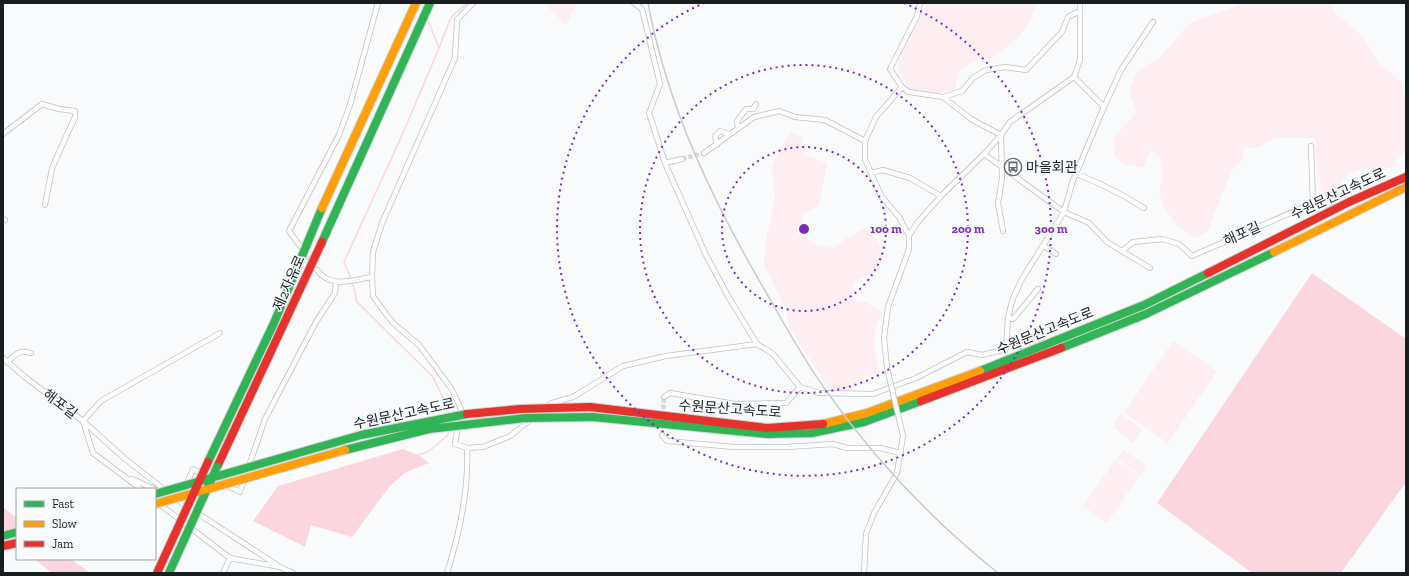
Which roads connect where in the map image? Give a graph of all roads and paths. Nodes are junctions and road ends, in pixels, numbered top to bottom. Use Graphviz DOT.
graph roads {
  1 [pos="378,3"];
  2 [pos="416,3"];
  3 [pos="430,3"];
  4 [pos="473,3"];
  5 [pos="634,3"];
  6 [pos="920,3"];
  7 [pos="1080,3"];
  8 [pos="1080,11"];
  9 [pos="1153,22"];
  10 [pos="1074,76"];
  11 [pos="902,87"];
  12 [pos="943,97"];
  13 [pos="756,104"];
  14 [pos="1104,107"];
  15 [pos="738,127"];
  16 [pos="3,134"];
  17 [pos="729,134"];
  18 [pos="1000,135"];
  19 [pos="865,141"];
  20 [pos="717,145"];
  21 [pos="1311,146"];
  22 [pos="704,153"];
  23 [pos="984,154"];
  24 [pos="682,159"];
  25 [pos="665,163"];
  26 [pos="1002,167"];
  27 [pos="1057,167"];
  28 [pos="871,173"];
  29 [pos="1076,173"];
  30 [pos="1406,177"];
  31 [pos="1406,187"];
  32 [pos="942,196"];
  33 [pos="46,205"];
  34 [pos="1144,208"];
  35 [pos="1064,212"];
  36 [pos="1003,231"];
  37 [pos="909,236"];
  38 [pos="300,246"];
  39 [pos="1044,246"];
  40 [pos="1122,251"];
  41 [pos="1056,254"];
  42 [pos="1150,268"];
  43 [pos="317,270"];
  44 [pos="372,277"];
  45 [pos="336,282"];
  46 [pos="1038,289"];
  47 [pos="1008,317"];
  48 [pos="220,333"];
  49 [pos="758,344"];
  50 [pos="31,353"];
  51 [pos="3,358"];
  52 [pos="7,362"];
  53 [pos="800,387"];
  54 [pos="664,397"];
  55 [pos="83,422"];
  56 [pos="662,434"];
  57 [pos="467,448"];
  58 [pos="901,453"];
  59 [pos="126,476"];
  60 [pos="140,488"];
  61 [pos="152,488"];
  62 [pos="156,490"];
  63 [pos="156,494"];
  64 [pos="179,501"];
  65 [pos="156,502"];
  66 [pos="156,504"];
  67 [pos="16,532"];
  68 [pos="3,536"];
  69 [pos="16,543"];
  70 [pos="3,546"];
  71 [pos="230,558"];
  72 [pos="280,568"];
  73 [pos="157,573"];
  74 [pos="169,573"];
  75 [pos="223,573"];
  76 [pos="293,573"];
  77 [pos="447,573"];
  78 [pos="864,573"];
  1 -- 38 [label="street"];
  2 -- 73 [label="highway, 제2자유로, bridge"];
  3 -- 74 [label="highway, 제2자유로, bridge"];
  4 -- 44 [label="street"];
  5 -- 25 [label="street"];
  6 -- 11 [label="street"];
  7 -- 8 [label="street"];
  8 -- 10 [label="street"];
  8 -- 12 [label="street"];
  9 -- 14 [label="street"];
  10 -- 14 [label="street"];
  10 -- 18 [label="street"];
  11 -- 12 [label="street"];
  11 -- 19 [label="street"];
  12 -- 18 [label="street"];
  13 -- 15 [label="street"];
  14 -- 29 [label="street"];
  15 -- 17 [label="street"];
  15 -- 19 [label="street"];
  16 -- 33 [label="street"];
  17 -- 20 [label="street"];
  17 -- 20 [label="street"];
  18 -- 23 [label="street"];
  18 -- 26 [label="street"];
  19 -- 28 [label="street"];
  20 -- 22 [label="street"];
  21 -- 40 [label="street, 해포길"];
  23 -- 26 [label="street"];
  23 -- 32 [label="street"];
  24 -- 25 [label="street"];
  25 -- 49 [label="street"];
  26 -- 35 [label="street"];
  26 -- 36 [label="street"];
  27 -- 29 [label="street"];
  28 -- 32 [label="street"];
  28 -- 37 [label="street"];
  29 -- 34 [label="street"];
  29 -- 35 [label="street"];
  30 -- 63 [label="highway, 수원문산고속도로, bridge"];
  31 -- 66 [label="highway, 수원문산고속도로, bridge"];
  32 -- 37 [label="street"];
  35 -- 39 [label="street"];
  35 -- 40 [label="street"];
  37 -- 58 [label="street, bridge"];
  39 -- 41 [label="street"];
  39 -- 47 [label="street"];
  40 -- 42 [label="street"];
  43 -- 45 [label="street"];
  44 -- 45 [label="street"];
  44 -- 57 [label="street"];
  45 -- 64 [label="street"];
  46 -- 47 [label="street"];
  47 -- 53 [label="street"];
  48 -- 55 [label="street"];
  49 -- 53 [label="street"];
  49 -- 57 [label="street"];
  50 -- 52 [label="street"];
  51 -- 52 [label="street, 해포길"];
  52 -- 55 [label="street, 해포길"];
  53 -- 54 [label="street"];
  55 -- 59 [label="street, 해포길"];
  55 -- 64 [label="street"];
  56 -- 58 [label="street"];
  57 -- 77 [label="street"];
  58 -- 78 [label="street"];
  59 -- 60 [label="street, 해포길"];
  59 -- 61 [label="street"];
  62 -- 64 [label="street"];
  64 -- 72 [label="street"];
  65 -- 71 [label="street"];
  67 -- 68 [label="highway"];
  69 -- 70 [label="highway"];
  71 -- 72 [label="street"];
  71 -- 75 [label="street"];
  72 -- 76 [label="street"];
}
